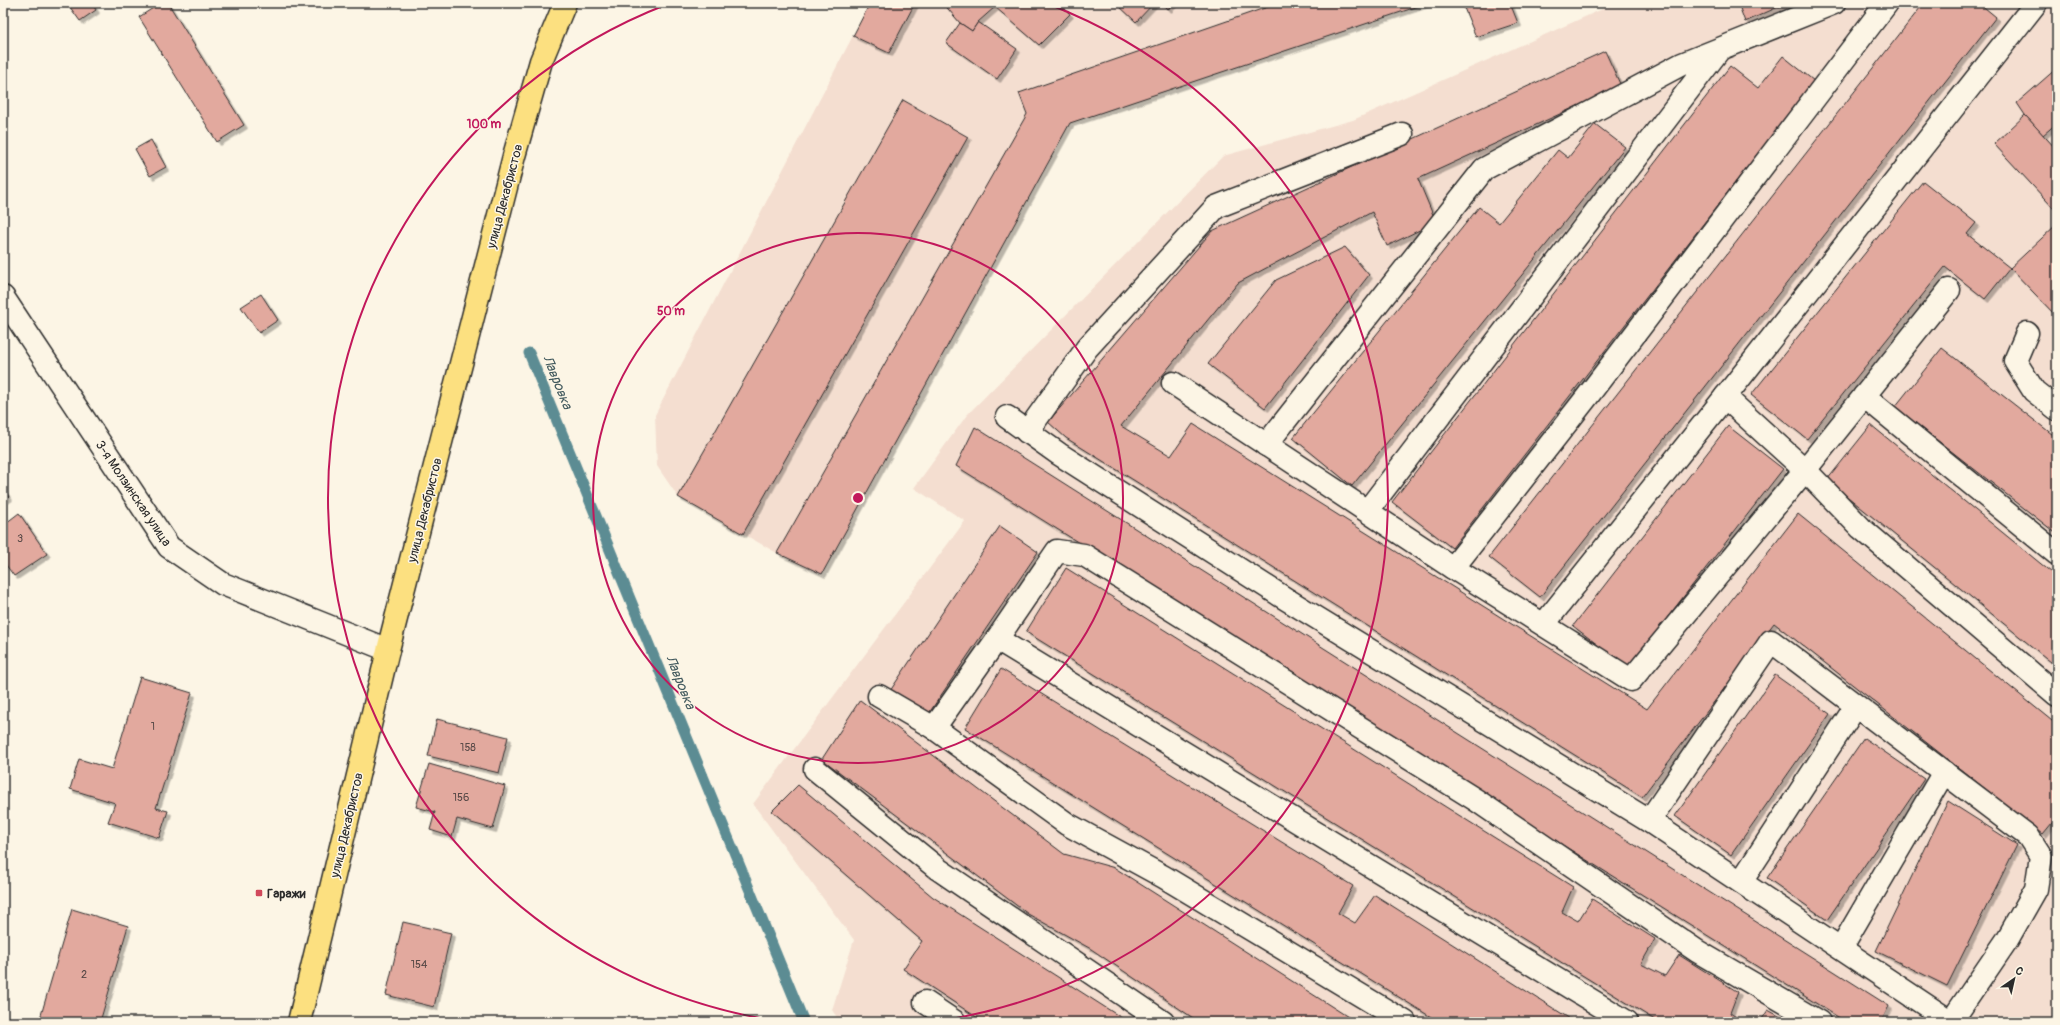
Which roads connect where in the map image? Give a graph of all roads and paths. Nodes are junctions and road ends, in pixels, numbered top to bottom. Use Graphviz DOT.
graph roads {
  1 [pos="565,3"];
  2 [pos="1834,3"];
  3 [pos="1887,3"];
  4 [pos="2036,3"];
  5 [pos="1720,49"];
  6 [pos="1402,134"];
  7 [pos="1949,290"];
  8 [pos="3,297"];
  9 [pos="2027,333"];
  10 [pos="1173,383"];
  11 [pos="1864,396"];
  12 [pos="1725,397"];
  13 [pos="2057,409"];
  14 [pos="1007,417"];
  15 [pos="1027,432"];
  16 [pos="1266,445"];
  17 [pos="1805,470"];
  18 [pos="1368,510"];
  19 [pos="2057,554"];
  20 [pos="1453,568"];
  21 [pos="1544,624"];
  22 [pos="997,639"];
  23 [pos="388,650"];
  24 [pos="2057,695"];
  25 [pos="879,696"];
  26 [pos="1856,706"];
  27 [pos="934,728"];
  28 [pos="815,769"];
  29 [pos="1944,772"];
  30 [pos="1649,820"];
  31 [pos="2057,862"];
  32 [pos="1741,882"];
  33 [pos="2036,889"];
  34 [pos="1840,948"];
  35 [pos="924,1002"];
  36 [pos="299,1022"];
  37 [pos="955,1022"];
  38 [pos="1163,1022"];
  39 [pos="1405,1022"];
  40 [pos="1627,1022"];
  41 [pos="1819,1022"];
  42 [pos="1951,1022"];
  1 -- 23 [label="highway, улица Декабристов"];
  2 -- 5 [label="street"];
  3 -- 20 [label="street"];
  4 -- 12 [label="street"];
  5 -- 16 [label="street"];
  5 -- 18 [label="street"];
  6 -- 15 [label="street"];
  7 -- 11 [label="street"];
  8 -- 23 [label="street, 3-я Молзинская улица"];
  9 -- 13 [label="street"];
  10 -- 16 [label="street"];
  11 -- 17 [label="street"];
  11 -- 19 [label="street"];
  12 -- 17 [label="street"];
  12 -- 21 [label="street"];
  14 -- 15 [label="street"];
  15 -- 30 [label="street"];
  16 -- 18 [label="street"];
  17 -- 21 [label="street"];
  17 -- 24 [label="street"];
  18 -- 20 [label="street"];
  20 -- 21 [label="street"];
  22 -- 27 [label="street"];
  22 -- 40 [label="street"];
  22 -- 41 [label="street"];
  23 -- 36 [label="highway, улица Декабристов"];
  25 -- 27 [label="street"];
  26 -- 29 [label="street"];
  26 -- 30 [label="street"];
  26 -- 32 [label="street"];
  27 -- 39 [label="street"];
  28 -- 38 [label="street"];
  29 -- 33 [label="street"];
  29 -- 34 [label="street"];
  30 -- 32 [label="street"];
  31 -- 33 [label="street"];
  32 -- 34 [label="street"];
  33 -- 42 [label="street"];
  34 -- 42 [label="street"];
  35 -- 37 [label="street"];
}
